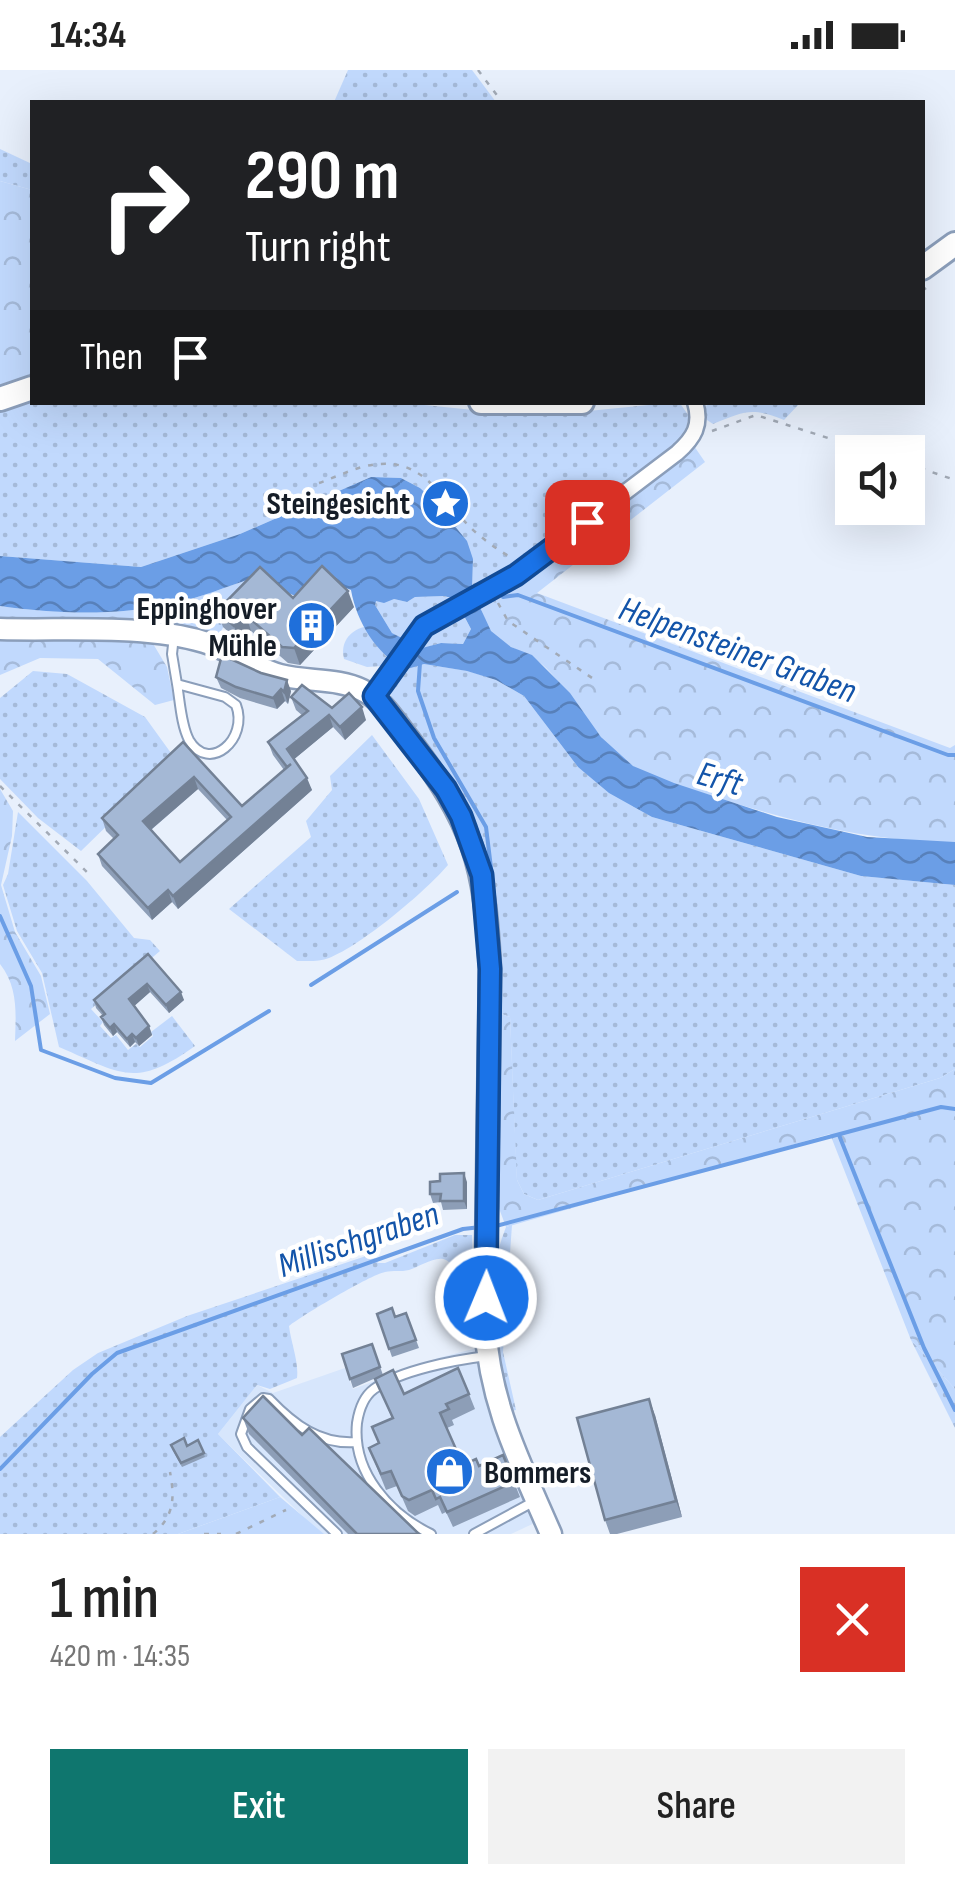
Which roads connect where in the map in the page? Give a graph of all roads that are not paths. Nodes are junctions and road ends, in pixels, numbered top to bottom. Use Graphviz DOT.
graph roads {
  1 [pos="955,244"];
  2 [pos="925,266"];
  3 [pos="30,389"];
  4 [pos="0,399"];
  5 [pos="696,405"];
  6 [pos="0,629"];
  7 [pos="174,636"];
  8 [pos="176,684"];
  9 [pos="374,696"];
  10 [pos="487,1356"];
  11 [pos="357,1442"];
  12 [pos="537,1500"];
  13 [pos="337,1534"];
  14 [pos="431,1534"];
  15 [pos="474,1534"];
  16 [pos="552,1534"];
  1 -- 2 [label="main road"];
  3 -- 4 [label="main road"];
  5 -- 9 [label="street"];
  6 -- 7 [label="main road"];
  7 -- 8 [label="lane"];
  7 -- 9 [label="main road"];
  8 -- 8 [label="lane"];
  9 -- 10 [label="main road"];
  10 -- 11 [label="lane"];
  10 -- 12 [label="main road"];
  11 -- 13 [label="lane"];
  11 -- 14 [label="lane"];
  12 -- 15 [label="lane"];
  12 -- 16 [label="main road"];
}
